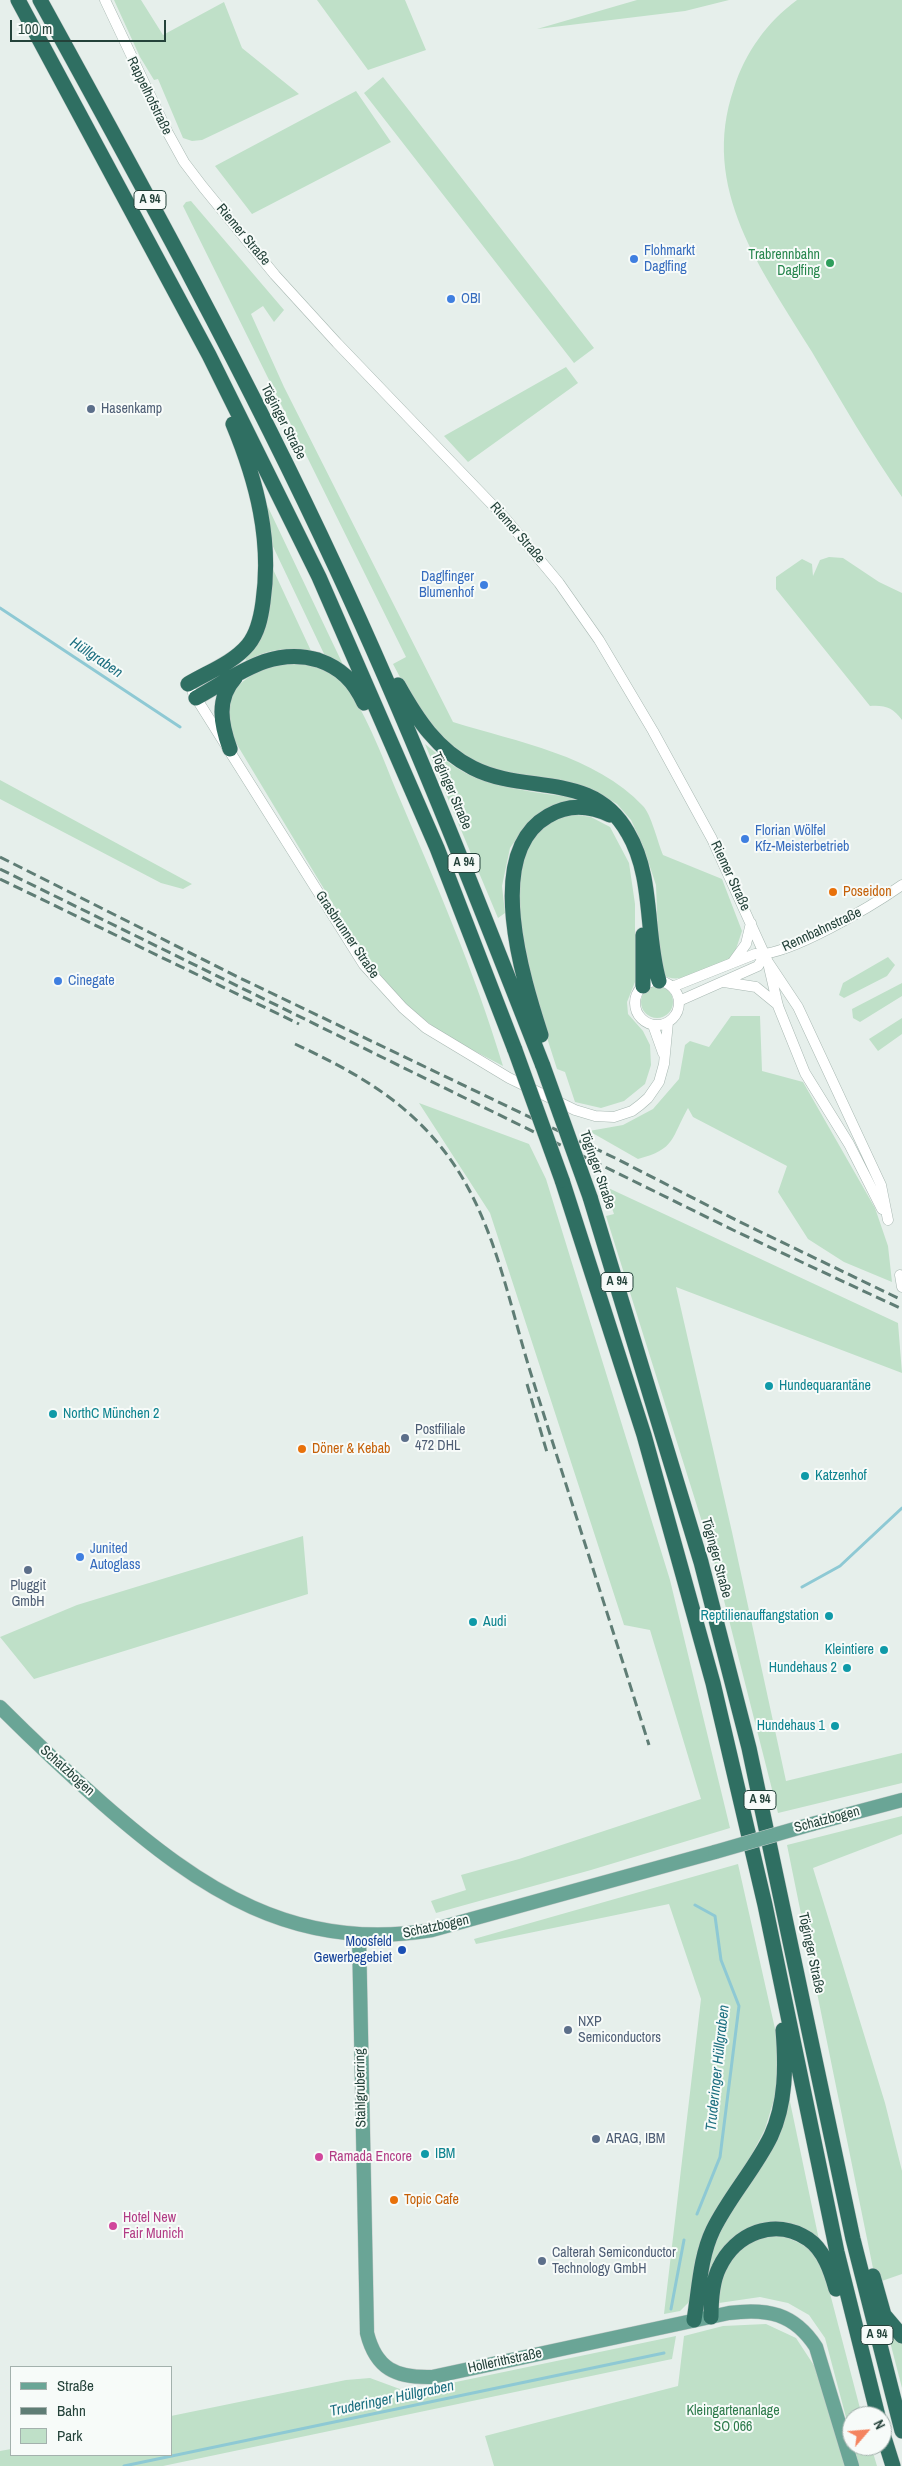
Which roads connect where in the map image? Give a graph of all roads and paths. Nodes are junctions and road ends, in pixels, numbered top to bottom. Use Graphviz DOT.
graph roads {
  1 [pos="18,0"];
  2 [pos="40,0"];
  3 [pos="105,0"];
  4 [pos="184,162"];
  5 [pos="209,355"];
  6 [pos="379,663"];
  7 [pos="240,673"];
  8 [pos="188,684"];
  9 [pos="196,698"];
  10 [pos="230,749"];
  11 [pos="398,754"];
  12 [pos="618,819"];
  13 [pos="902,886"];
  14 [pos="647,914"];
  15 [pos="751,922"];
  16 [pos="766,958"];
  17 [pos="733,962"];
  18 [pos="723,982"];
  19 [pos="666,984"];
  20 [pos="643,986"];
  21 [pos="679,1001"];
  22 [pos="778,1006"];
  23 [pos="668,1022"];
  24 [pos="653,1025"];
  25 [pos="664,1056"];
  26 [pos="543,1066"];
  27 [pos="900,1275"];
  28 [pos="902,1287"];
  29 [pos="0,1707"];
  30 [pos="902,1800"];
  31 [pos="359,1934"];
  32 [pos="776,1963"];
  33 [pos="853,2239"];
  34 [pos="364,2273"];
  35 [pos="711,2317"];
  36 [pos="694,2320"];
  37 [pos="902,2336"];
  38 [pos="869,2384"];
  39 [pos="875,2406"];
  40 [pos="902,2431"];
  41 [pos="852,2466"];
  1 -- 5 [label="highway, A 94"];
  2 -- 6 [label="highway, Töginger Straße / A 94"];
  3 -- 4 [label="street, Rappelhofstraße"];
  4 -- 15 [label="street, Riemer Straße"];
  5 -- 8 [label="highway"];
  5 -- 11 [label="highway, A 94"];
  6 -- 12 [label="highway"];
  6 -- 26 [label="highway, Töginger Straße / A 94"];
  7 -- 9 [label="highway"];
  7 -- 10 [label="highway"];
  7 -- 11 [label="highway"];
  8 -- 9 [label="street, Grasbrunner Straße"];
  9 -- 10 [label="street, Grasbrunner Straße"];
  10 -- 25 [label="street, Grasbrunner Straße"];
  11 -- 32 [label="highway, A 94, bridge"];
  12 -- 14 [label="highway"];
  12 -- 26 [label="highway"];
  13 -- 16 [label="street, Rennbahnstraße"];
  14 -- 19 [label="highway"];
  14 -- 20 [label="highway"];
  15 -- 16 [label="street, Riemer Straße"];
  15 -- 17 [label="street"];
  16 -- 17 [label="street, Rennbahnstraße"];
  16 -- 18 [label="street, Rennbahnstraße"];
  16 -- 22 [label="street, Riemer Straße"];
  16 -- 22 [label="street, Riemer Straße"];
  17 -- 19 [label="street, Rennbahnstraße"];
  18 -- 21 [label="street, Rennbahnstraße"];
  18 -- 22 [label="street"];
  19 -- 20 [label="street, Rennbahnstraße"];
  19 -- 21 [label="street"];
  20 -- 24 [label="street"];
  21 -- 23 [label="street"];
  23 -- 24 [label="street"];
  23 -- 25 [label="street, Grasbrunner Straße"];
  24 -- 25 [label="street"];
  26 -- 33 [label="highway, Töginger Straße / A 94, bridge"];
  27 -- 28 [label="street"];
  29 -- 31 [label="main road, Schatzbogen"];
  30 -- 31 [label="main road, Schatzbogen, bridge"];
  31 -- 34 [label="main road, Stahlgruberring"];
  32 -- 36 [label="highway"];
  32 -- 38 [label="highway, A 94"];
  33 -- 37 [label="highway"];
  33 -- 40 [label="highway, Töginger Straße / A 94"];
  34 -- 36 [label="main road, Hollerithstraße"];
  35 -- 36 [label="main road, Hollerithstraße"];
  35 -- 38 [label="highway"];
  35 -- 41 [label="main road, Hollerithstraße"];
  38 -- 39 [label="highway, A 94"];
}
